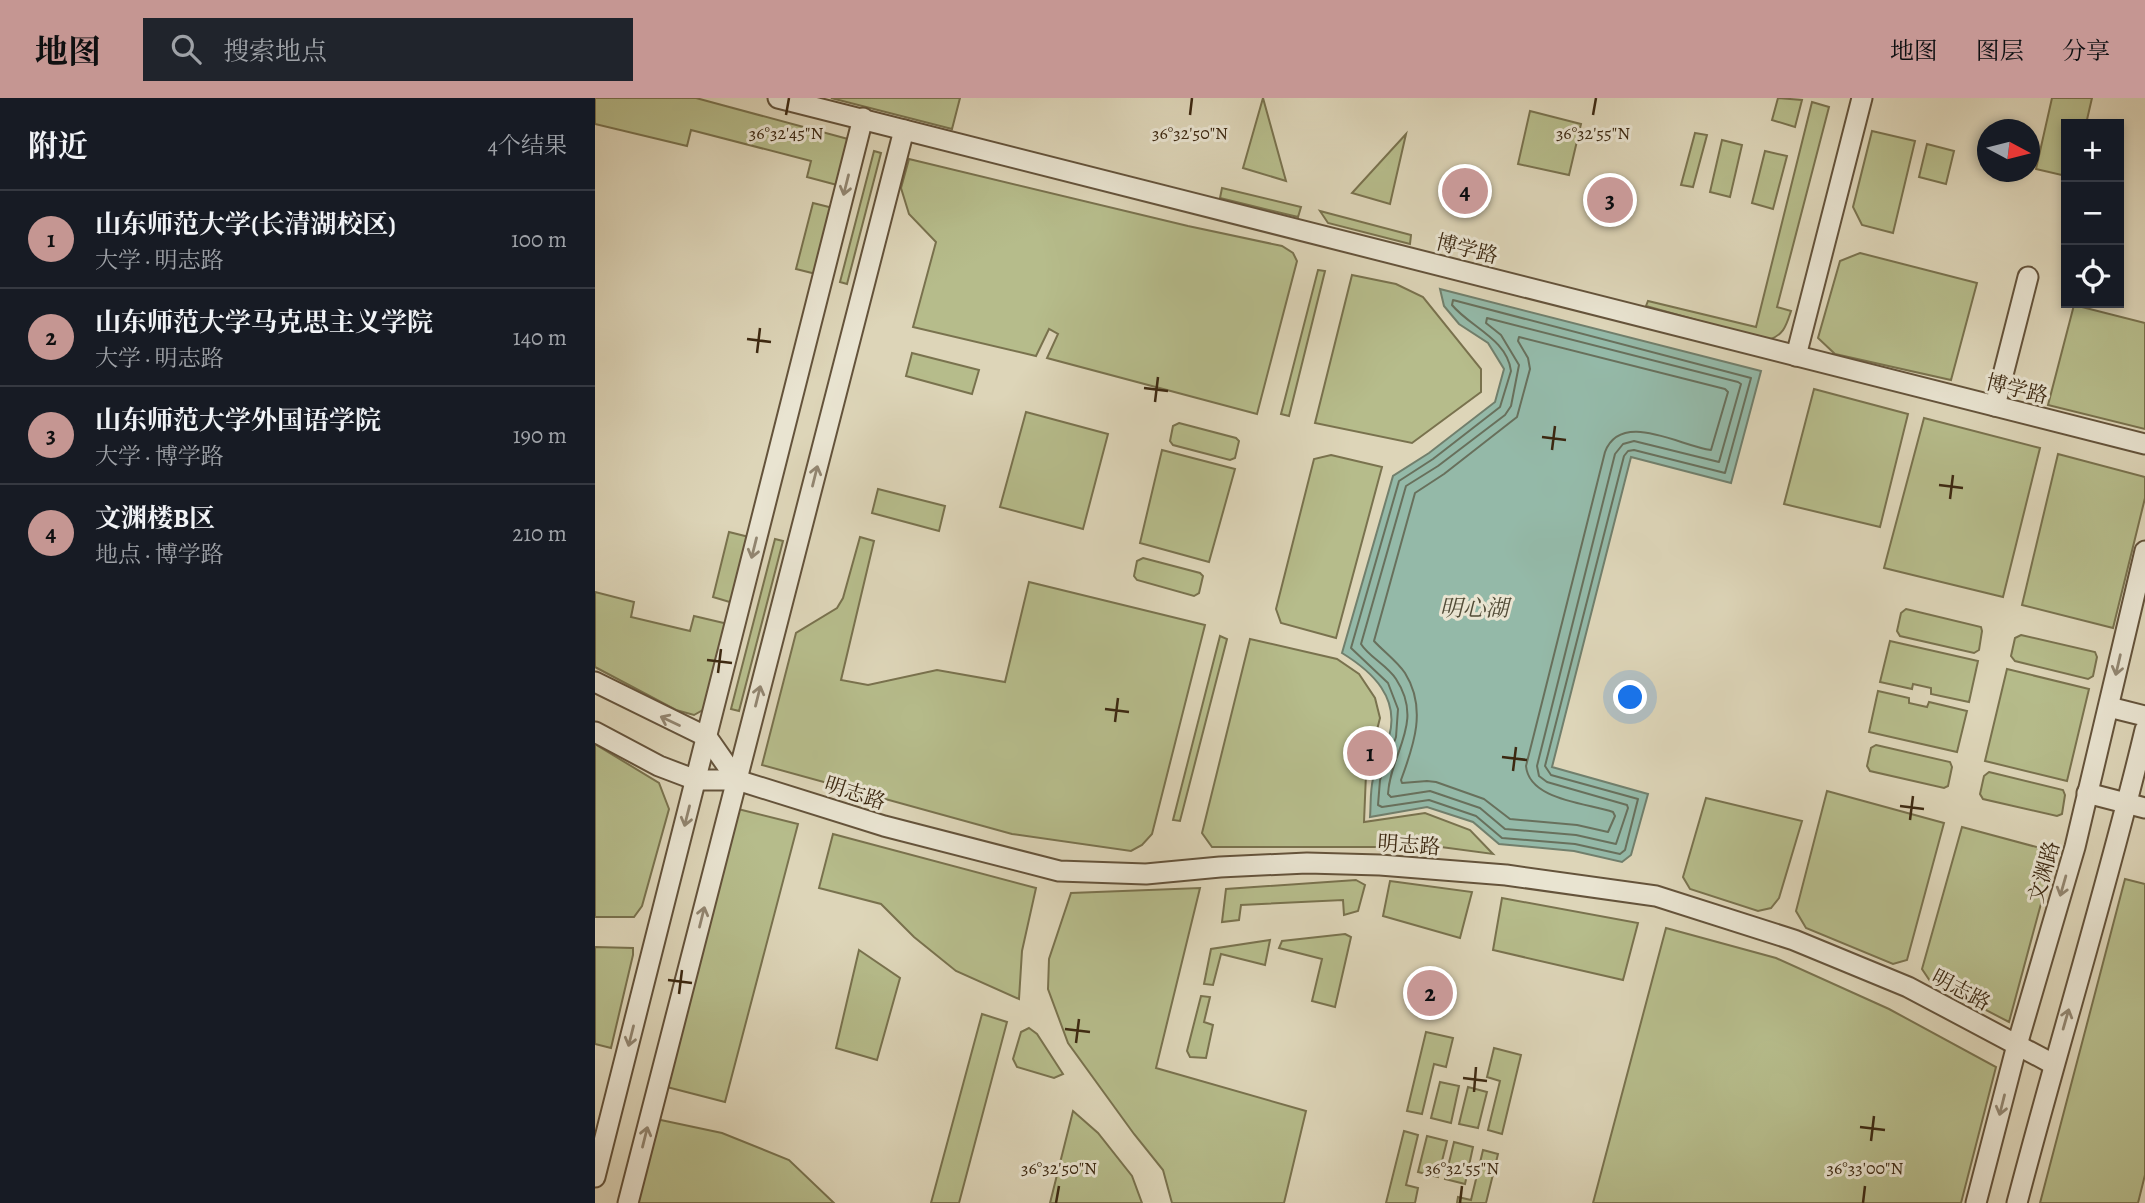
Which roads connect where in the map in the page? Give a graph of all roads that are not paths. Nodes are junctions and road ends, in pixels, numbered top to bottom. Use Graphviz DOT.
graph roads {
  1 [pos="1862,98"];
  2 [pos="786,99"];
  3 [pos="863,118"];
  4 [pos="904,130"];
  5 [pos="2028,277"];
  6 [pos="1796,356"];
  7 [pos="1995,406"];
  8 [pos="2145,444"];
  9 [pos="2145,551"];
  10 [pos="595,682"];
  11 [pos="2109,707"];
  12 [pos="2145,716"];
  13 [pos="2145,730"];
  14 [pos="595,732"];
  15 [pos="707,737"];
  16 [pos="696,780"];
  17 [pos="737,780"];
  18 [pos="2087,793"];
  19 [pos="2136,805"];
  20 [pos="2017,1045"];
  21 [pos="2053,1064"];
  22 [pos="595,1177"];
  23 [pos="628,1203"];
  24 [pos="1976,1203"];
  25 [pos="2017,1203"];
  1 -- 6 [label="street"];
  2 -- 3 [label="street, 博学路"];
  3 -- 4 [label="street, 博学路"];
  3 -- 15 [label="street, one-way"];
  4 -- 6 [label="street, 博学路"];
  17 -- 4 [label="street, one-way"];
  5 -- 7 [label="street"];
  6 -- 7 [label="street, 博学路"];
  7 -- 8 [label="street, 博学路"];
  9 -- 11 [label="street, 文渊路, one-way"];
  15 -- 10 [label="street, one-way"];
  11 -- 12 [label="street"];
  11 -- 18 [label="street, 文渊路"];
  13 -- 19 [label="street"];
  14 -- 16 [label="street"];
  15 -- 16 [label="street"];
  15 -- 17 [label="street"];
  16 -- 17 [label="street, 明志路"];
  16 -- 22 [label="street, one-way"];
  17 -- 20 [label="street, 明志路"];
  23 -- 17 [label="street, one-way"];
  18 -- 19 [label="street"];
  18 -- 20 [label="street, 文渊路, one-way"];
  21 -- 19 [label="street, one-way"];
  20 -- 21 [label="street, 明志路"];
  20 -- 24 [label="street, 文渊路, one-way"];
  21 -- 25 [label="street"];
}
